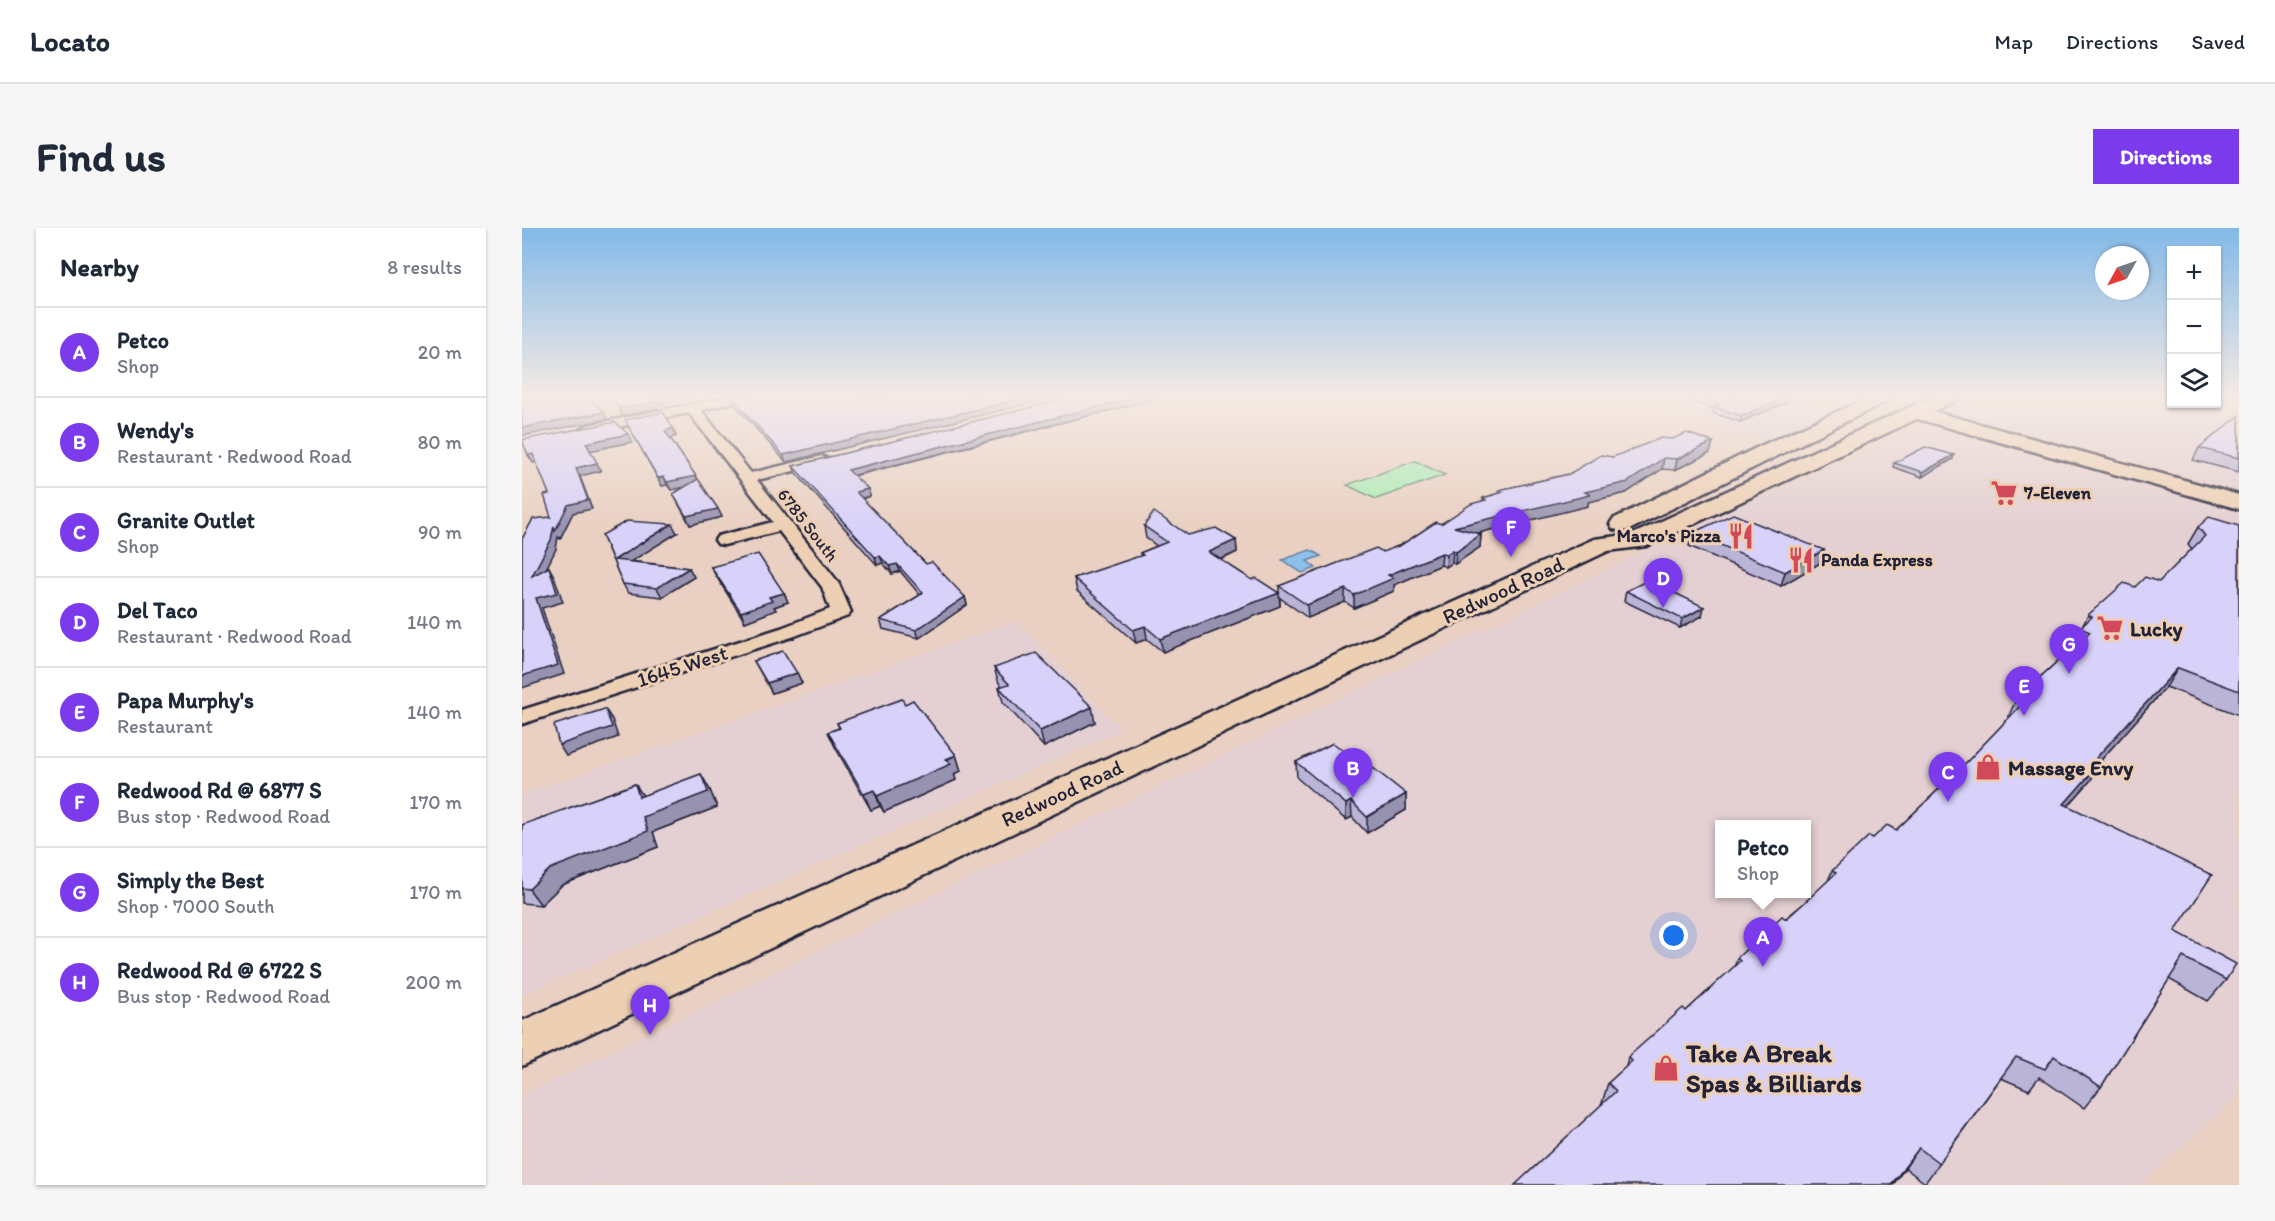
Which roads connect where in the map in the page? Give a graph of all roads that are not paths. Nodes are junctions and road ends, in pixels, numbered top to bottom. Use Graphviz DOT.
graph roads {
  1 [pos="718,441"];
  2 [pos="1789,441"];
  3 [pos="1853,441"];
  4 [pos="2017,441"];
  5 [pos="834,457"];
  6 [pos="748,478"];
  7 [pos="2239,502"];
  8 [pos="783,525"];
  9 [pos="724,540"];
  10 [pos="1603,544"];
  11 [pos="841,612"];
  12 [pos="522,717"];
  13 [pos="522,1044"];
  1 -- 6 [label="street, 6785 South"];
  2 -- 10 [label="main road, Redwood Road"];
  3 -- 10 [label="main road, Redwood Road"];
  4 -- 7 [label="main road"];
  5 -- 6 [label="street"];
  6 -- 8 [label="street, 6785 South"];
  8 -- 9 [label="street"];
  8 -- 11 [label="street, 6785 South"];
  10 -- 13 [label="main road, Redwood Road"];
  11 -- 12 [label="street, 1645 West"];
}
